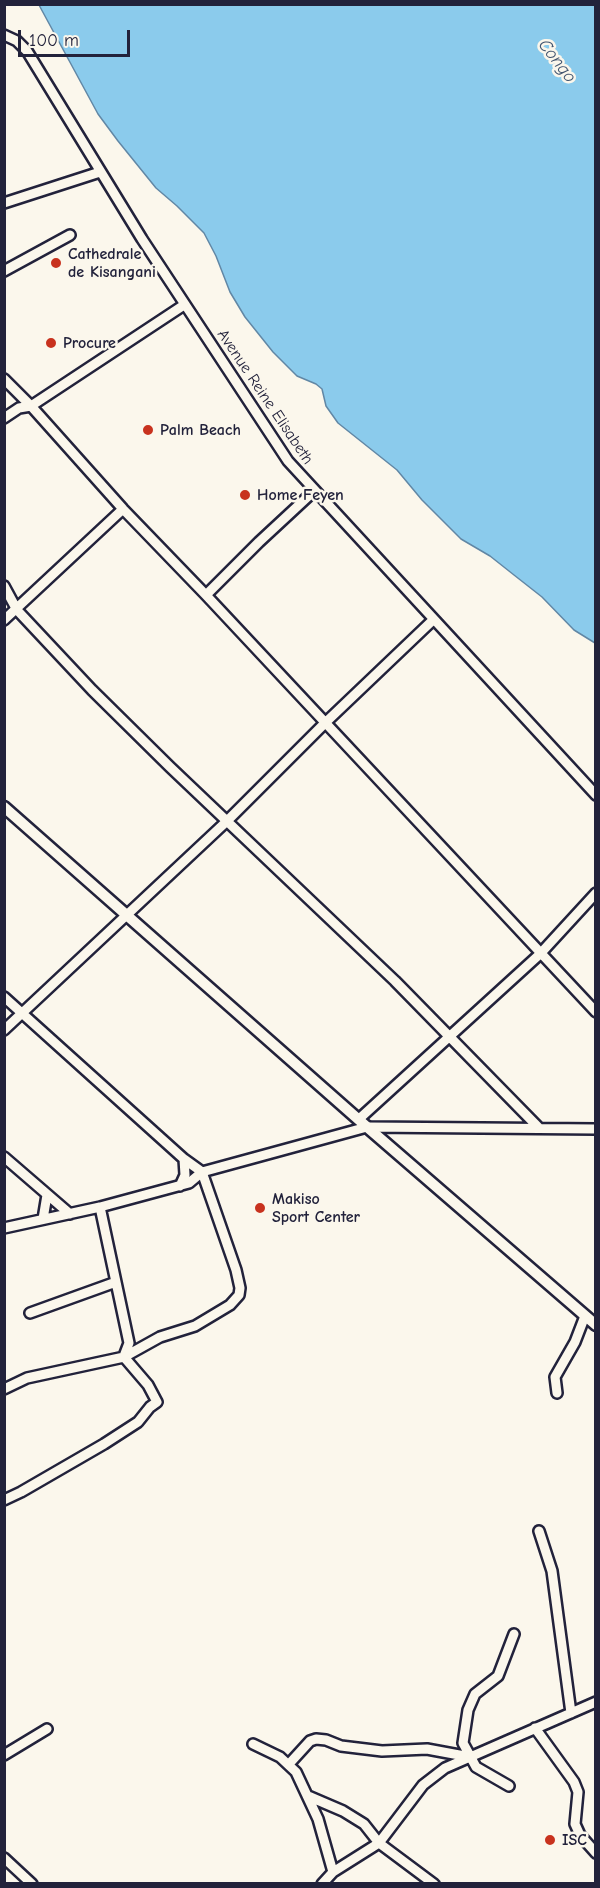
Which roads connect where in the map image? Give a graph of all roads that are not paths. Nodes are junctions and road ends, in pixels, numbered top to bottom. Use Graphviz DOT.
graph roads {
  1 [pos="4,35"];
  2 [pos="100,172"];
  3 [pos="4,203"];
  4 [pos="70,235"];
  5 [pos="4,271"];
  6 [pos="184,305"];
  7 [pos="4,379"];
  8 [pos="31,406"];
  9 [pos="4,418"];
  10 [pos="314,491"];
  11 [pos="123,510"];
  12 [pos="4,586"];
  13 [pos="206,595"];
  14 [pos="17,610"];
  15 [pos="4,620"];
  16 [pos="434,620"];
  17 [pos="325,723"];
  18 [pos="596,795"];
  19 [pos="4,807"];
  20 [pos="227,821"];
  21 [pos="596,893"];
  22 [pos="127,914"];
  23 [pos="540,954"];
  24 [pos="4,997"];
  25 [pos="596,1012"];
  26 [pos="22,1013"];
  27 [pos="4,1030"];
  28 [pos="450,1036"];
  29 [pos="363,1123"];
  30 [pos="539,1128"];
  31 [pos="596,1129"];
  32 [pos="4,1157"];
  33 [pos="184,1159"];
  34 [pos="202,1172"];
  35 [pos="180,1186"];
  36 [pos="47,1195"];
  37 [pos="100,1207"];
  38 [pos="70,1214"];
  39 [pos="43,1219"];
  40 [pos="4,1228"];
  41 [pos="116,1282"];
  42 [pos="30,1312"];
  43 [pos="585,1316"];
  44 [pos="596,1325"];
  45 [pos="124,1357"];
  46 [pos="4,1389"];
  47 [pos="557,1393"];
  48 [pos="4,1500"];
  49 [pos="539,1531"];
  50 [pos="514,1634"];
  51 [pos="596,1702"];
  52 [pos="571,1713"];
  53 [pos="535,1728"];
  54 [pos="47,1729"];
  55 [pos="253,1744"];
  56 [pos="4,1755"];
  57 [pos="470,1757"];
  58 [pos="289,1764"];
  59 [pos="509,1786"];
  60 [pos="308,1796"];
  61 [pos="379,1843"];
  62 [pos="596,1853"];
  63 [pos="4,1858"];
  64 [pos="333,1872"];
  65 [pos="32,1884"];
  66 [pos="322,1884"];
  67 [pos="434,1884"];
  1 -- 2 [label="street, Avenue Reine Elisabeth"];
  2 -- 3 [label="street"];
  2 -- 6 [label="street, Avenue Reine Elisabeth"];
  4 -- 5 [label="street"];
  6 -- 8 [label="street"];
  6 -- 10 [label="street, Avenue Reine Elisabeth"];
  7 -- 8 [label="street"];
  8 -- 9 [label="street"];
  8 -- 11 [label="street"];
  10 -- 13 [label="street"];
  10 -- 16 [label="street, Avenue Reine Elisabeth"];
  11 -- 13 [label="street"];
  11 -- 14 [label="street"];
  12 -- 14 [label="street"];
  13 -- 17 [label="street"];
  14 -- 15 [label="street"];
  14 -- 20 [label="street"];
  16 -- 17 [label="street"];
  16 -- 18 [label="street, Avenue Reine Elisabeth"];
  17 -- 20 [label="street"];
  17 -- 23 [label="street"];
  19 -- 22 [label="main road"];
  20 -- 22 [label="street"];
  20 -- 28 [label="street"];
  21 -- 23 [label="street"];
  22 -- 26 [label="street"];
  22 -- 29 [label="main road"];
  23 -- 25 [label="street"];
  23 -- 28 [label="street"];
  24 -- 26 [label="street"];
  26 -- 27 [label="street"];
  26 -- 33 [label="street"];
  28 -- 29 [label="street"];
  28 -- 30 [label="street"];
  29 -- 30 [label="street"];
  29 -- 34 [label="street"];
  29 -- 43 [label="main road"];
  30 -- 31 [label="street"];
  32 -- 36 [label="street"];
  33 -- 34 [label="street"];
  33 -- 35 [label="street"];
  34 -- 35 [label="street"];
  34 -- 45 [label="street"];
  35 -- 37 [label="street"];
  36 -- 38 [label="street"];
  36 -- 39 [label="street"];
  37 -- 38 [label="street"];
  37 -- 41 [label="street"];
  38 -- 39 [label="street"];
  39 -- 40 [label="street"];
  41 -- 42 [label="street"];
  41 -- 45 [label="street"];
  43 -- 44 [label="main road"];
  43 -- 47 [label="street"];
  45 -- 46 [label="street"];
  45 -- 48 [label="street"];
  49 -- 52 [label="street"];
  50 -- 57 [label="street"];
  51 -- 52 [label="street"];
  52 -- 53 [label="street"];
  53 -- 57 [label="street"];
  53 -- 62 [label="street"];
  54 -- 56 [label="street"];
  55 -- 58 [label="street"];
  57 -- 58 [label="street"];
  57 -- 59 [label="street"];
  57 -- 61 [label="street"];
  58 -- 60 [label="street"];
  60 -- 61 [label="street"];
  60 -- 64 [label="street"];
  61 -- 64 [label="street"];
  61 -- 67 [label="street"];
  63 -- 65 [label="street"];
  64 -- 66 [label="street"];
}
